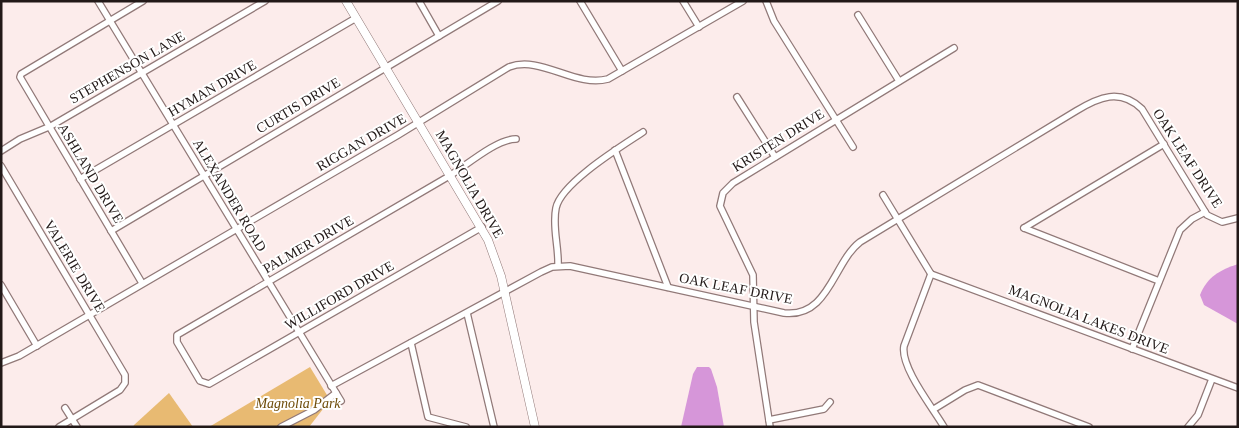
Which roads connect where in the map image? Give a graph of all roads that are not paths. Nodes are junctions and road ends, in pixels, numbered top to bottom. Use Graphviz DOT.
graph roads {
  1 [pos="98,1"];
  2 [pos="143,1"];
  3 [pos="265,1"];
  4 [pos="346,1"];
  5 [pos="419,1"];
  6 [pos="498,1"];
  7 [pos="580,1"];
  8 [pos="683,1"];
  9 [pos="743,1"];
  10 [pos="766,1"];
  11 [pos="858,15"];
  12 [pos="356,18"];
  13 [pos="110,21"];
  14 [pos="699,27"];
  15 [pos="440,36"];
  16 [pos="954,48"];
  17 [pos="386,67"];
  18 [pos="622,72"];
  19 [pos="142,73"];
  20 [pos="899,81"];
  21 [pos="737,97"];
  22 [pos="836,119"];
  23 [pos="420,122"];
  24 [pos="173,125"];
  25 [pos="49,127"];
  26 [pos="643,132"];
  27 [pos="516,139"];
  28 [pos="1164,144"];
  29 [pos="853,147"];
  30 [pos="615,150"];
  31 [pos="1,151"];
  32 [pos="775,157"];
  33 [pos="1,166"];
  34 [pos="451,175"];
  35 [pos="204,176"];
  36 [pos="80,179"];
  37 [pos="883,195"];
  38 [pos="1205,212"];
  39 [pos="1238,218"];
  40 [pos="897,219"];
  41 [pos="482,227"];
  42 [pos="236,229"];
  43 [pos="111,231"];
  44 [pos="558,266"];
  45 [pos="931,274"];
  46 [pos="1160,281"];
  47 [pos="268,282"];
  48 [pos="142,283"];
  49 [pos="1,285"];
  50 [pos="668,287"];
  51 [pos="505,292"];
  52 [pos="753,306"];
  53 [pos="467,313"];
  54 [pos="90,314"];
  55 [pos="299,332"];
  56 [pos="411,343"];
  57 [pos="37,346"];
  58 [pos="1132,349"];
  59 [pos="1,364"];
  60 [pos="1212,379"];
  61 [pos="209,384"];
  62 [pos="332,386"];
  63 [pos="1238,388"];
  64 [pos="336,393"];
  65 [pos="341,401"];
  66 [pos="830,402"];
  67 [pos="65,408"];
  68 [pos="934,409"];
  69 [pos="72,419"];
  70 [pos="769,420"];
  71 [pos="59,427"];
  72 [pos="76,427"];
  73 [pos="281,427"];
  74 [pos="466,427"];
  75 [pos="494,427"];
  76 [pos="535,427"];
  77 [pos="770,427"];
  78 [pos="944,427"];
  79 [pos="1089,427"];
  80 [pos="1188,427"];
  1 -- 13 [label="street, ALEXANDER ROAD"];
  2 -- 13 [label="street"];
  3 -- 19 [label="street, STEPHENSON LANE"];
  4 -- 12 [label="street, MAGNOLIA DRIVE"];
  5 -- 15 [label="street"];
  6 -- 15 [label="street, CURTIS DRIVE"];
  7 -- 18 [label="street"];
  8 -- 14 [label="street"];
  9 -- 14 [label="street, RIGGAN DRIVE"];
  10 -- 22 [label="street"];
  11 -- 20 [label="street"];
  12 -- 17 [label="street, MAGNOLIA DRIVE"];
  12 -- 24 [label="street, HYMAN DRIVE"];
  13 -- 19 [label="street, ALEXANDER ROAD"];
  13 -- 25 [label="street, ASHLAND DRIVE"];
  14 -- 18 [label="street, RIGGAN DRIVE"];
  15 -- 17 [label="street, CURTIS DRIVE"];
  16 -- 20 [label="street, KRISTEN DRIVE"];
  17 -- 23 [label="street, MAGNOLIA DRIVE"];
  17 -- 35 [label="street, CURTIS DRIVE"];
  18 -- 23 [label="street, RIGGAN DRIVE"];
  19 -- 24 [label="street, ALEXANDER ROAD"];
  19 -- 25 [label="street, STEPHENSON LANE"];
  20 -- 22 [label="street, KRISTEN DRIVE"];
  21 -- 32 [label="street"];
  22 -- 29 [label="street"];
  22 -- 32 [label="street, KRISTEN DRIVE"];
  23 -- 34 [label="street, MAGNOLIA DRIVE"];
  23 -- 42 [label="street, RIGGAN DRIVE"];
  24 -- 35 [label="street, ALEXANDER ROAD"];
  24 -- 36 [label="street, HYMAN DRIVE"];
  25 -- 31 [label="street, STEPHENSON LANE"];
  25 -- 36 [label="street, ASHLAND DRIVE"];
  26 -- 30 [label="street"];
  27 -- 34 [label="street, PALMER DRIVE"];
  28 -- 38 [label="street, OAK LEAF DRIVE"];
  28 -- 40 [label="street, OAK LEAF DRIVE"];
  28 -- 46 [label="street"];
  30 -- 44 [label="street"];
  30 -- 50 [label="street"];
  32 -- 52 [label="street, KRISTEN DRIVE"];
  33 -- 54 [label="street, VALERIE DRIVE"];
  34 -- 41 [label="street, MAGNOLIA DRIVE"];
  34 -- 47 [label="street, PALMER DRIVE"];
  35 -- 42 [label="street, ALEXANDER ROAD"];
  35 -- 43 [label="street, CURTIS DRIVE"];
  36 -- 43 [label="street, ASHLAND DRIVE"];
  37 -- 40 [label="street"];
  38 -- 39 [label="street, OAK LEAF DRIVE"];
  38 -- 46 [label="street"];
  40 -- 45 [label="street"];
  40 -- 52 [label="street, OAK LEAF DRIVE"];
  41 -- 51 [label="street, MAGNOLIA DRIVE"];
  41 -- 55 [label="street, WILLIFORD DRIVE"];
  42 -- 47 [label="street, ALEXANDER ROAD"];
  42 -- 48 [label="street, RIGGAN DRIVE"];
  43 -- 48 [label="street, ASHLAND DRIVE"];
  44 -- 50 [label="street, OAK LEAF DRIVE"];
  44 -- 51 [label="street, OAK LEAF DRIVE"];
  45 -- 58 [label="street, MAGNOLIA LAKES DRIVE"];
  45 -- 68 [label="street"];
  46 -- 58 [label="street"];
  47 -- 55 [label="street, ALEXANDER ROAD"];
  47 -- 61 [label="street, PALMER DRIVE"];
  48 -- 54 [label="street, RIGGAN DRIVE"];
  49 -- 57 [label="street"];
  50 -- 52 [label="street, OAK LEAF DRIVE"];
  51 -- 53 [label="street, OAK LEAF DRIVE"];
  51 -- 76 [label="street, MAGNOLIA DRIVE"];
  52 -- 70 [label="street, KRISTEN DRIVE"];
  53 -- 56 [label="street, OAK LEAF DRIVE"];
  53 -- 75 [label="street"];
  54 -- 57 [label="street, RIGGAN DRIVE"];
  54 -- 69 [label="street, VALERIE DRIVE"];
  55 -- 61 [label="street, WILLIFORD DRIVE"];
  55 -- 62 [label="street, ALEXANDER ROAD"];
  56 -- 62 [label="street, OAK LEAF DRIVE"];
  56 -- 74 [label="street"];
  57 -- 59 [label="street, RIGGAN DRIVE"];
  58 -- 60 [label="street, MAGNOLIA LAKES DRIVE"];
  60 -- 63 [label="street, MAGNOLIA LAKES DRIVE"];
  60 -- 80 [label="street"];
  62 -- 64 [label="street, ALEXANDER ROAD"];
  64 -- 65 [label="street, ALEXANDER ROAD"];
  64 -- 73 [label="street"];
  66 -- 70 [label="street"];
  67 -- 69 [label="street"];
  68 -- 78 [label="street"];
  68 -- 79 [label="street"];
  69 -- 71 [label="street"];
  69 -- 72 [label="street"];
  70 -- 77 [label="street, KRISTEN DRIVE"];
}
